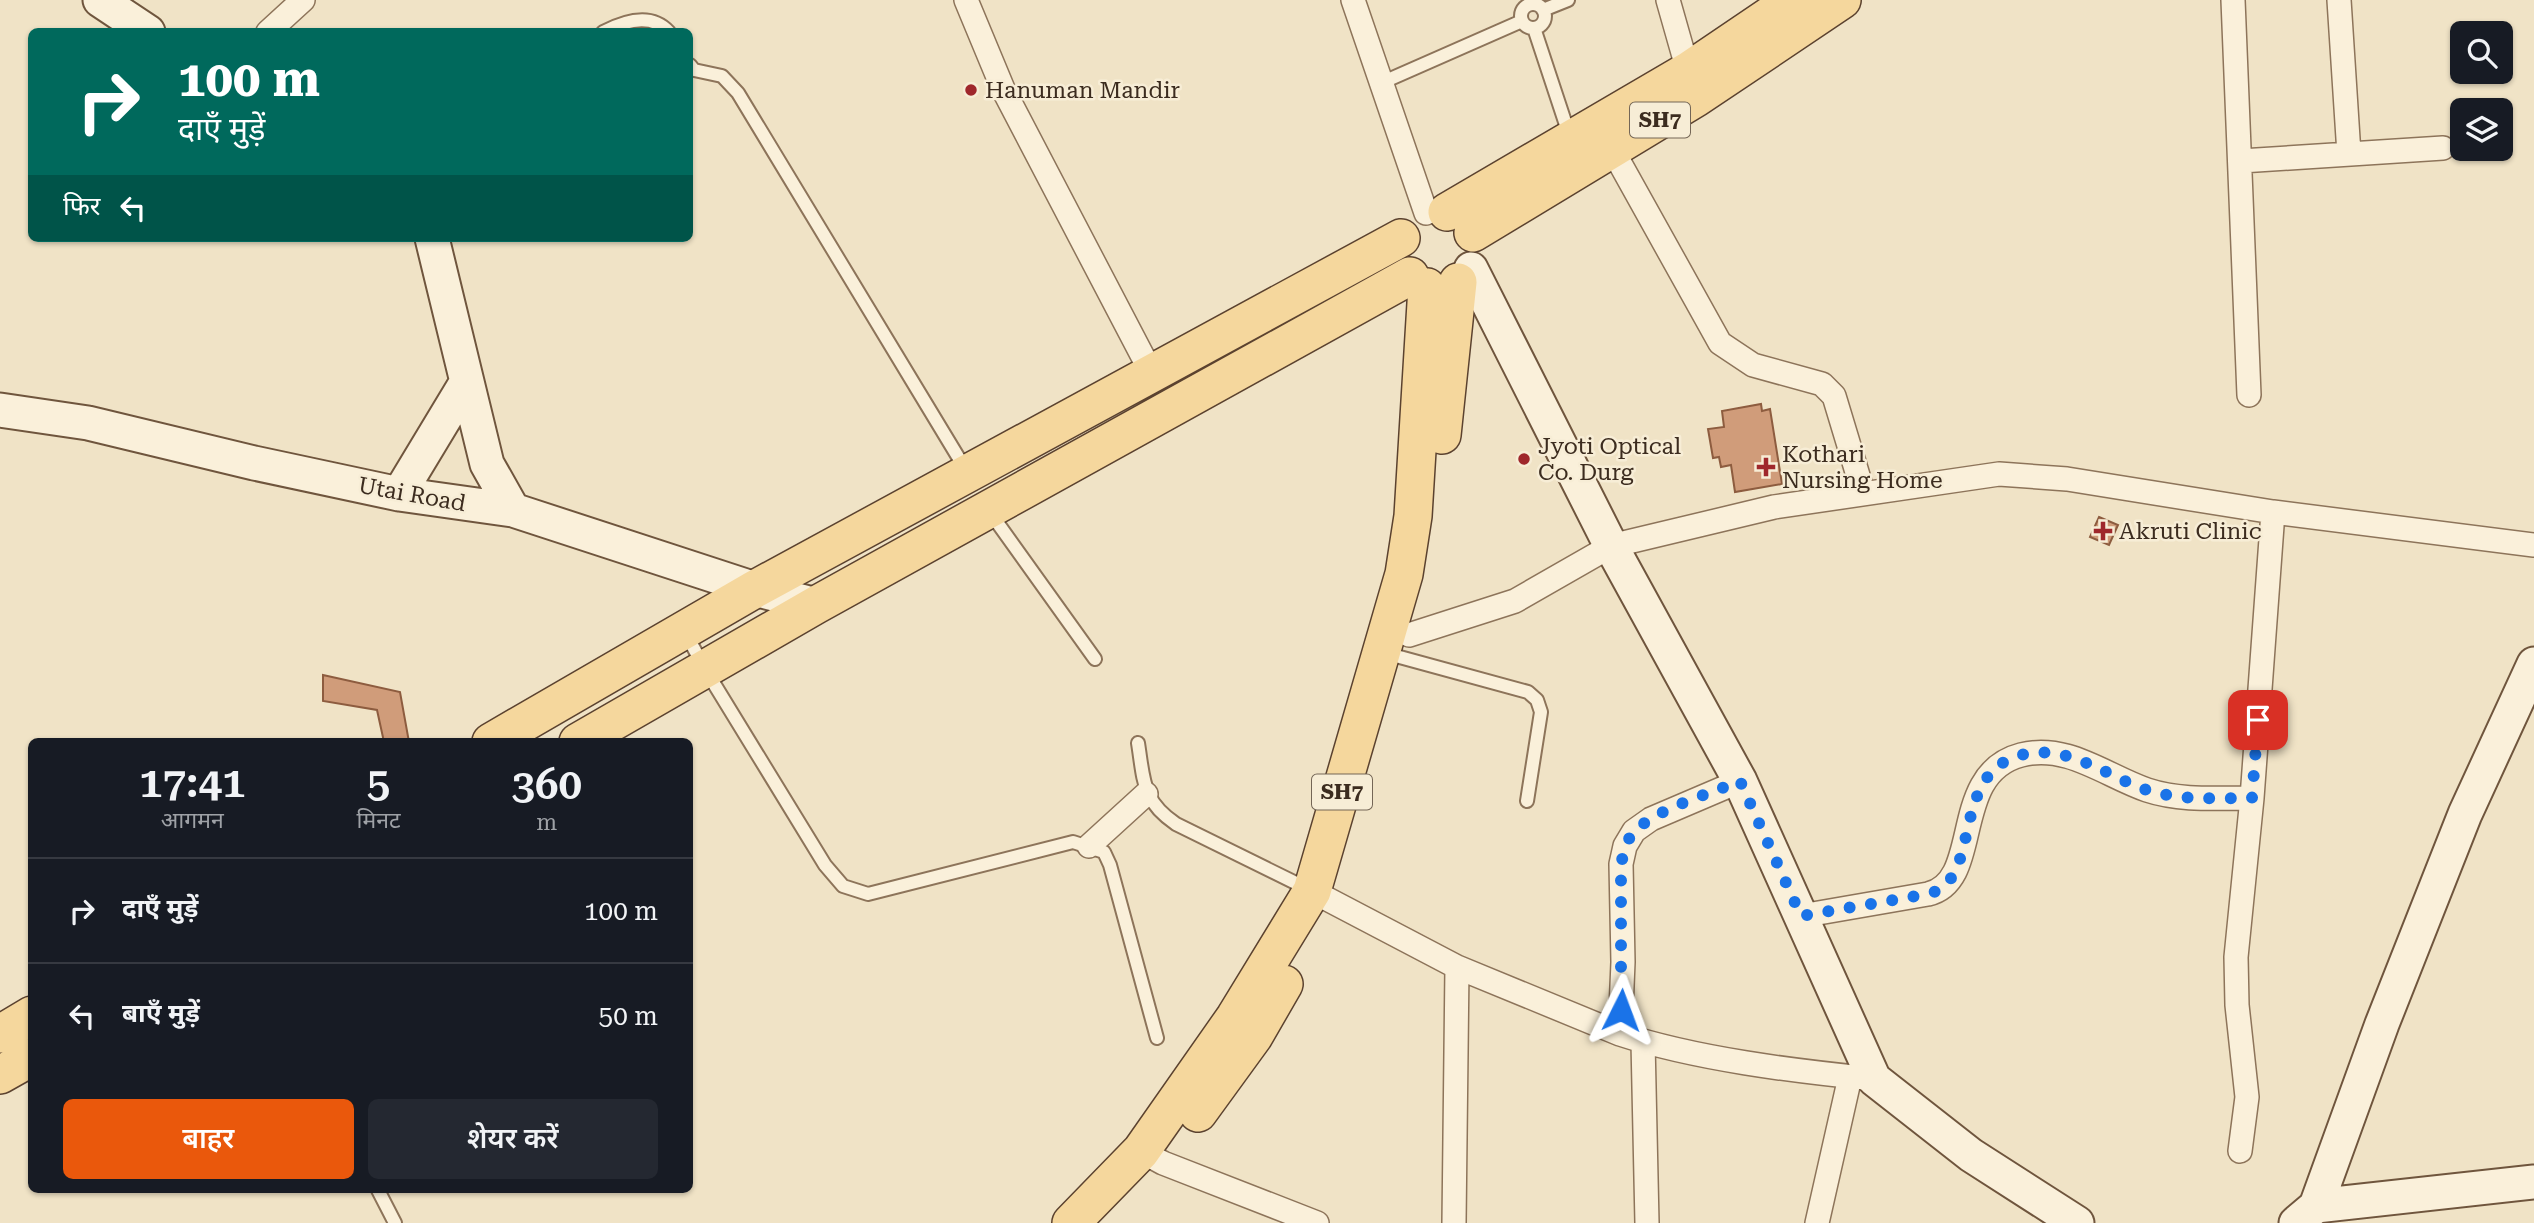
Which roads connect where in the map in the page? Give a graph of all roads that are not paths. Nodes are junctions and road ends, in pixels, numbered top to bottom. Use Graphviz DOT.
graph roads {
  1 [pos="100,0"];
  2 [pos="303,0"];
  3 [pos="965,0"];
  4 [pos="1353,0"];
  5 [pos="1568,0"];
  6 [pos="1668,0"];
  7 [pos="1793,0"];
  8 [pos="1842,0"];
  9 [pos="2233,0"];
  10 [pos="2339,0"];
  11 [pos="1526,3"];
  12 [pos="1543,10"];
  13 [pos="1522,21"];
  14 [pos="142,28"];
  15 [pos="272,28"];
  16 [pos="611,28"];
  17 [pos="665,28"];
  18 [pos="1534,28"];
  19 [pos="693,69"];
  20 [pos="1381,83"];
  21 [pos="1692,85"];
  22 [pos="1571,139"];
  23 [pos="2442,148"];
  24 [pos="1612,149"];
  25 [pos="2349,154"];
  26 [pos="2241,161"];
  27 [pos="433,242"];
  28 [pos="1439,251"];
  29 [pos="1152,374"];
  30 [pos="466,383"];
  31 [pos="2249,395"];
  32 [pos="0,410"];
  33 [pos="968,473"];
  34 [pos="1863,492"];
  35 [pos="399,494"];
  36 [pos="513,510"];
  37 [pos="988,510"];
  38 [pos="2273,512"];
  39 [pos="2534,545"];
  40 [pos="1611,546"];
  41 [pos="755,589"];
  42 [pos="816,605"];
  43 [pos="684,629"];
  44 [pos="1398,649"];
  45 [pos="1095,659"];
  46 [pos="2534,664"];
  47 [pos="705,669"];
  48 [pos="498,738"];
  49 [pos="585,738"];
  50 [pos="1138,743"];
  51 [pos="1740,781"];
  52 [pos="1146,794"];
  53 [pos="2252,798"];
  54 [pos="1527,802"];
  55 [pos="1089,846"];
  56 [pos="1321,896"];
  57 [pos="1801,916"];
  58 [pos="1457,967"];
  59 [pos="28,1017"];
  60 [pos="0,1034"];
  61 [pos="1620,1034"];
  62 [pos="1157,1038"];
  63 [pos="1643,1042"];
  64 [pos="28,1059"];
  65 [pos="0,1075"];
  66 [pos="1862,1078"];
  67 [pos="2240,1151"];
  68 [pos="1152,1157"];
  69 [pos="2534,1182"];
  70 [pos="380,1193"];
  71 [pos="2306,1214"];
  72 [pos="395,1223"];
  73 [pos="1071,1223"];
  74 [pos="1103,1223"];
  75 [pos="1317,1223"];
  76 [pos="1454,1223"];
  77 [pos="1647,1223"];
  78 [pos="1817,1223"];
  79 [pos="2077,1223"];
  1 -- 14 [label="street"];
  2 -- 15 [label="street"];
  3 -- 29 [label="street"];
  4 -- 20 [label="street"];
  5 -- 12 [label="lane"];
  6 -- 21 [label="street"];
  7 -- 21 [label="main road, SH7"];
  8 -- 21 [label="main road, SH7"];
  9 -- 26 [label="street"];
  10 -- 25 [label="street"];
  11 -- 12 [label="lane"];
  11 -- 13 [label="lane"];
  12 -- 18 [label="lane"];
  13 -- 18 [label="lane"];
  13 -- 20 [label="lane"];
  16 -- 17 [label="lane"];
  18 -- 22 [label="lane"];
  19 -- 33 [label="lane"];
  20 -- 28 [label="street"];
  21 -- 22 [label="main road, SH7"];
  21 -- 24 [label="main road, SH7"];
  22 -- 28 [label="main road, SH7"];
  23 -- 25 [label="street"];
  24 -- 28 [label="main road, SH7"];
  24 -- 34 [label="street"];
  25 -- 26 [label="street"];
  26 -- 31 [label="street"];
  27 -- 30 [label="street"];
  28 -- 29 [label="main road"];
  28 -- 37 [label="main road"];
  28 -- 40 [label="street"];
  28 -- 44 [label="main road, SH7"];
  29 -- 33 [label="main road"];
  30 -- 35 [label="street"];
  30 -- 36 [label="street"];
  32 -- 35 [label="street, Utai Road"];
  33 -- 41 [label="main road"];
  34 -- 38 [label="street"];
  34 -- 40 [label="street"];
  35 -- 36 [label="street, Utai Road"];
  36 -- 41 [label="street, Utai Road"];
  37 -- 42 [label="main road"];
  37 -- 45 [label="lane"];
  38 -- 39 [label="street"];
  38 -- 53 [label="street"];
  40 -- 44 [label="street"];
  40 -- 51 [label="street"];
  41 -- 42 [label="street, Utai Road"];
  41 -- 43 [label="main road"];
  42 -- 47 [label="main road"];
  43 -- 47 [label="lane"];
  43 -- 48 [label="main road"];
  44 -- 54 [label="lane"];
  44 -- 56 [label="main road, SH7"];
  46 -- 71 [label="street"];
  47 -- 49 [label="main road"];
  47 -- 55 [label="lane"];
  50 -- 52 [label="lane"];
  51 -- 57 [label="street"];
  51 -- 61 [label="street"];
  52 -- 55 [label="street"];
  52 -- 56 [label="lane"];
  53 -- 57 [label="street"];
  53 -- 67 [label="street"];
  55 -- 62 [label="lane"];
  56 -- 58 [label="street"];
  56 -- 68 [label="main road, SH7"];
  57 -- 66 [label="street"];
  58 -- 61 [label="street"];
  58 -- 76 [label="street"];
  59 -- 60 [label="main road"];
  61 -- 63 [label="street"];
  63 -- 66 [label="street"];
  63 -- 77 [label="street"];
  64 -- 65 [label="main road"];
  66 -- 78 [label="street"];
  66 -- 79 [label="street"];
  68 -- 73 [label="main road, SH7"];
  68 -- 74 [label="main road, SH7"];
  68 -- 75 [label="street"];
  69 -- 71 [label="street"];
  70 -- 72 [label="lane"];
}
